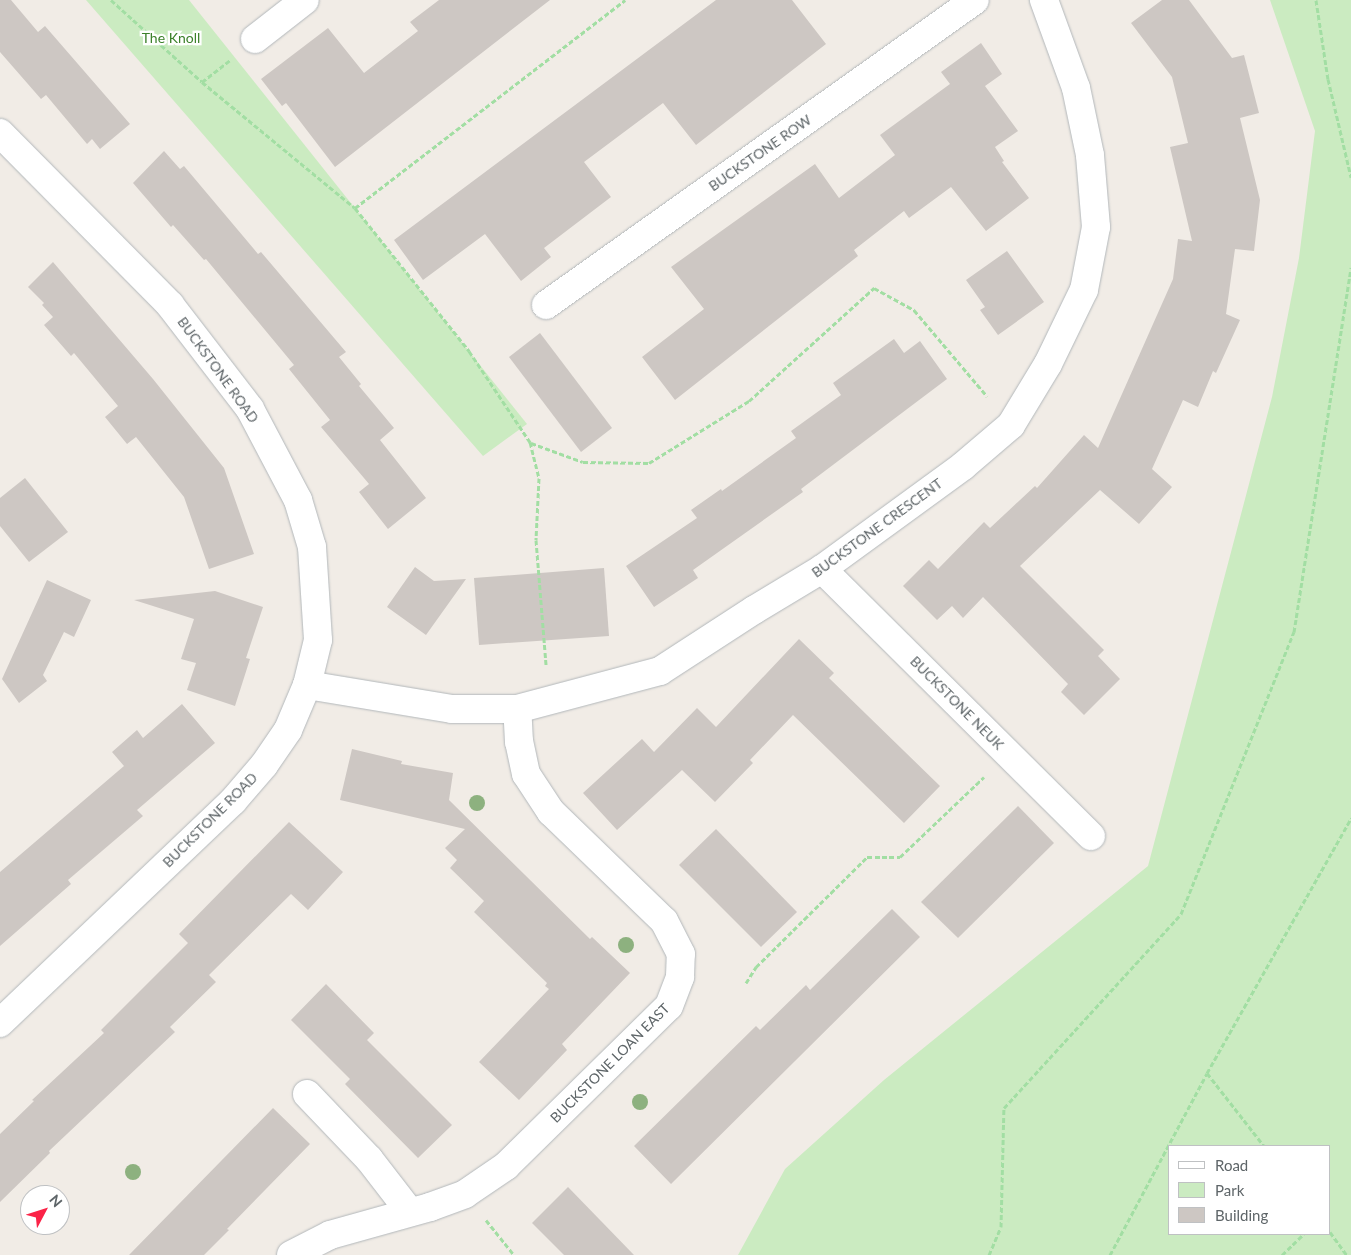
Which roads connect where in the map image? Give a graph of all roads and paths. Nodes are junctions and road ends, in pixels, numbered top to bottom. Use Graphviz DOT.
graph roads {
  1 [pos="111,0"];
  2 [pos="305,0"];
  3 [pos="624,0"];
  4 [pos="974,0"];
  5 [pos="1044,0"];
  6 [pos="1316,0"];
  7 [pos="255,39"];
  8 [pos="0,133"];
  9 [pos="1351,176"];
  10 [pos="355,208"];
  11 [pos="1351,267"];
  12 [pos="546,305"];
  13 [pos="1011,425"];
  14 [pos="530,442"];
  15 [pos="822,569"];
  16 [pos="307,685"];
  17 [pos="549,701"];
  18 [pos="517,709"];
  19 [pos="1008,753"];
  20 [pos="1351,818"];
  21 [pos="1091,836"];
  22 [pos="746,983"];
  23 [pos="0,1023"];
  24 [pos="1207,1073"];
  25 [pos="306,1094"];
  26 [pos="1169,1145"];
  27 [pos="1263,1145"];
  28 [pos="1168,1146"];
  29 [pos="465,1194"];
  30 [pos="410,1212"];
  31 [pos="1331,1233"];
  32 [pos="1303,1235"];
  33 [pos="291,1255"];
  34 [pos="514,1255"];
  35 [pos="989,1255"];
  36 [pos="1110,1255"];
  37 [pos="1282,1255"];
  38 [pos="1347,1255"];
  1 -- 10 [label="path"];
  2 -- 7 [label="street"];
  3 -- 10 [label="path"];
  4 -- 12 [label="street, BUCKSTONE ROW"];
  5 -- 13 [label="street, BUCKSTONE CRESCENT"];
  6 -- 9 [label="path"];
  8 -- 16 [label="street, BUCKSTONE ROAD"];
  10 -- 14 [label="path"];
  11 -- 35 [label="path"];
  13 -- 14 [label="path"];
  13 -- 15 [label="street, BUCKSTONE CRESCENT"];
  14 -- 17 [label="path"];
  15 -- 17 [label="street, BUCKSTONE CRESCENT"];
  15 -- 19 [label="street, BUCKSTONE NEUK"];
  16 -- 18 [label="street, BUCKSTONE CRESCENT"];
  16 -- 23 [label="street, BUCKSTONE ROAD"];
  17 -- 18 [label="street, BUCKSTONE CRESCENT"];
  18 -- 29 [label="street, BUCKSTONE LOAN EAST"];
  19 -- 21 [label="street, BUCKSTONE NEUK"];
  19 -- 22 [label="path"];
  20 -- 24 [label="path"];
  24 -- 26 [label="path"];
  24 -- 27 [label="path"];
  25 -- 30 [label="street"];
  28 -- 36 [label="path"];
  29 -- 30 [label="street, BUCKSTONE LOAN EAST"];
  29 -- 34 [label="path"];
  30 -- 33 [label="street, BUCKSTONE LOAN EAST"];
  31 -- 38 [label="path"];
  32 -- 37 [label="path"];
}
